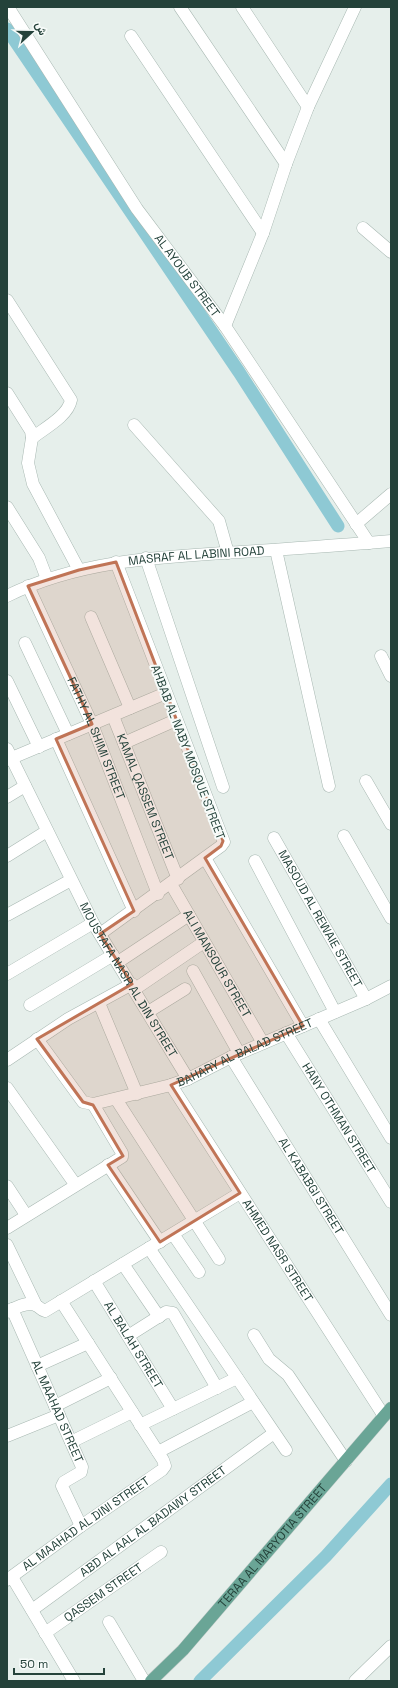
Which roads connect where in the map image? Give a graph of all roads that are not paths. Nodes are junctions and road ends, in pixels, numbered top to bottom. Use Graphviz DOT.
graph roads {
  1 [pos="8,7"];
  2 [pos="180,7"];
  3 [pos="242,7"];
  4 [pos="355,7"];
  5 [pos="131,36"];
  6 [pos="308,107"];
  7 [pos="286,164"];
  8 [pos="363,228"];
  9 [pos="263,233"];
  10 [pos="391,252"];
  11 [pos="7,300"];
  12 [pos="225,326"];
  13 [pos="7,393"];
  14 [pos="134,425"];
  15 [pos="32,438"];
  16 [pos="391,494"];
  17 [pos="7,507"];
  18 [pos="356,524"];
  19 [pos="391,541"];
  20 [pos="369,543"];
  21 [pos="276,550"];
  22 [pos="228,553"];
  23 [pos="146,558"];
  24 [pos="116,562"];
  25 [pos="79,570"];
  26 [pos="47,579"];
  27 [pos="28,586"];
  28 [pos="7,596"];
  29 [pos="91,617"];
  30 [pos="25,643"];
  31 [pos="381,656"];
  32 [pos="391,676"];
  33 [pos="7,681"];
  34 [pos="166,693"];
  35 [pos="130,708"];
  36 [pos="113,716"];
  37 [pos="176,720"];
  38 [pos="92,724"];
  39 [pos="68,734"];
  40 [pos="56,740"];
  41 [pos="124,743"];
  42 [pos="39,747"];
  43 [pos="9,756"];
  44 [pos="366,782"];
  45 [pos="25,786"];
  46 [pos="329,786"];
  47 [pos="223,787"];
  48 [pos="7,797"];
  49 [pos="391,824"];
  50 [pos="48,831"];
  51 [pos="344,836"];
  52 [pos="274,838"];
  53 [pos="7,856"];
  54 [pos="205,858"];
  55 [pos="254,861"];
  56 [pos="72,880"];
  57 [pos="175,881"];
  58 [pos="158,894"];
  59 [pos="134,911"];
  60 [pos="7,915"];
  61 [pos="189,915"];
  62 [pos="391,918"];
  63 [pos="93,923"];
  64 [pos="100,934"];
  65 [pos="204,942"];
  66 [pos="115,959"];
  67 [pos="193,971"];
  68 [pos="7,974"];
  69 [pos="391,986"];
  70 [pos="133,987"];
  71 [pos="185,989"];
  72 [pos="366,999"];
  73 [pos="98,1003"];
  74 [pos="30,1005"];
  75 [pos="148,1012"];
  76 [pos="335,1012"];
  77 [pos="319,1019"];
  78 [pos="302,1026"];
  79 [pos="286,1033"];
  80 [pos="37,1039"];
  81 [pos="263,1043"];
  82 [pos="235,1055"];
  83 [pos="7,1060"];
  84 [pos="188,1078"];
  85 [pos="171,1085"];
  86 [pos="7,1088"];
  87 [pos="137,1094"];
  88 [pos="116,1099"];
  89 [pos="92,1104"];
  90 [pos="391,1138"];
  91 [pos="108,1165"];
  92 [pos="75,1184"];
  93 [pos="7,1186"];
  94 [pos="240,1193"];
  95 [pos="391,1202"];
  96 [pos="26,1215"];
  97 [pos="194,1221"];
  98 [pos="7,1228"];
  99 [pos="173,1234"];
  100 [pos="160,1242"];
  101 [pos="7,1245"];
  102 [pos="149,1248"];
  103 [pos="219,1259"];
  104 [pos="123,1264"];
  105 [pos="199,1272"];
  106 [pos="94,1281"];
  107 [pos="62,1301"];
  108 [pos="36,1305"];
  109 [pos="10,1310"];
  110 [pos="391,1315"];
  111 [pos="159,1317"];
  112 [pos="254,1335"];
  113 [pos="128,1336"];
  114 [pos="88,1343"];
  115 [pos="37,1366"];
  116 [pos="111,1378"];
  117 [pos="237,1378"];
  118 [pos="217,1388"];
  119 [pos="253,1402"];
  120 [pos="173,1409"];
  121 [pos="57,1411"];
  122 [pos="132,1412"];
  123 [pos="388,1412"];
  124 [pos="140,1425"];
  125 [pos="274,1433"];
  126 [pos="7,1436"];
  127 [pos="71,1442"];
  128 [pos="286,1450"];
  129 [pos="158,1452"];
  130 [pos="346,1461"];
  131 [pos="81,1526"];
  132 [pos="161,1552"];
  133 [pos="9,1579"];
  134 [pos="32,1610"];
  135 [pos="109,1622"];
  136 [pos="45,1633"];
  137 [pos="391,1646"];
  138 [pos="365,1672"];
  139 [pos="74,1681"];
  140 [pos="144,1681"];
  141 [pos="151,1681"];
  142 [pos="355,1681"];
  143 [pos="373,1681"];
  1 -- 12 [label="street, AL AYOUB STREET"];
  2 -- 7 [label="street"];
  3 -- 6 [label="street"];
  4 -- 6 [label="street"];
  5 -- 9 [label="street"];
  6 -- 7 [label="street"];
  7 -- 9 [label="street"];
  8 -- 10 [label="street"];
  9 -- 12 [label="street"];
  11 -- 15 [label="street"];
  12 -- 18 [label="street, AL AYOUB STREET"];
  13 -- 15 [label="street"];
  14 -- 22 [label="street"];
  15 -- 25 [label="street"];
  16 -- 18 [label="street"];
  17 -- 26 [label="street"];
  18 -- 20 [label="street, AL AYOUB STREET"];
  19 -- 20 [label="street, MASRAF AL LABINI ROAD"];
  20 -- 21 [label="street, MASRAF AL LABINI ROAD"];
  21 -- 22 [label="street, MASRAF AL LABINI ROAD"];
  21 -- 46 [label="street"];
  22 -- 23 [label="street, MASRAF AL LABINI ROAD"];
  23 -- 24 [label="street, MASRAF AL LABINI ROAD"];
  23 -- 47 [label="street"];
  24 -- 25 [label="street, MASRAF AL LABINI ROAD"];
  24 -- 34 [label="street, AHBAB AL NABY MOSQUE STREET"];
  25 -- 26 [label="street, MASRAF AL LABINI ROAD"];
  26 -- 27 [label="street, MASRAF AL LABINI ROAD"];
  27 -- 28 [label="street, MASRAF AL LABINI ROAD"];
  27 -- 38 [label="street, FATHY AL SHIMI STREET"];
  29 -- 35 [label="street"];
  30 -- 39 [label="street"];
  31 -- 32 [label="street"];
  33 -- 42 [label="street"];
  34 -- 35 [label="street"];
  34 -- 37 [label="street, AHBAB AL NABY MOSQUE STREET"];
  35 -- 36 [label="street"];
  36 -- 38 [label="street"];
  36 -- 41 [label="street, KAMAL QASSEM STREET"];
  37 -- 41 [label="street"];
  37 -- 54 [label="street, AHBAB AL NABY MOSQUE STREET"];
  38 -- 39 [label="street"];
  38 -- 58 [label="street, FATHY AL SHIMI STREET"];
  39 -- 40 [label="street"];
  40 -- 42 [label="street"];
  40 -- 59 [label="street"];
  41 -- 57 [label="street, KAMAL QASSEM STREET"];
  42 -- 43 [label="street"];
  43 -- 45 [label="street, MOUSTAFA NASR AL DIN STREET"];
  44 -- 49 [label="street"];
  45 -- 48 [label="street"];
  45 -- 50 [label="street, MOUSTAFA NASR AL DIN STREET"];
  50 -- 53 [label="street"];
  50 -- 56 [label="street, MOUSTAFA NASR AL DIN STREET"];
  51 -- 62 [label="street"];
  52 -- 72 [label="street, MASOUD AL REWAIE STREET"];
  54 -- 57 [label="street, AHBAB AL NABY MOSQUE STREET"];
  54 -- 78 [label="street"];
  55 -- 76 [label="street"];
  56 -- 60 [label="street"];
  56 -- 63 [label="street, MOUSTAFA NASR AL DIN STREET"];
  57 -- 58 [label="street, AHBAB AL NABY MOSQUE STREET"];
  57 -- 61 [label="street, ALI MANSOUR STREET"];
  58 -- 59 [label="street, AHBAB AL NABY MOSQUE STREET"];
  59 -- 64 [label="street, AHBAB AL NABY MOSQUE STREET"];
  61 -- 65 [label="street, ALI MANSOUR STREET"];
  61 -- 66 [label="street"];
  63 -- 64 [label="street, MOUSTAFA NASR AL DIN STREET"];
  63 -- 68 [label="street"];
  64 -- 66 [label="street, MOUSTAFA NASR AL DIN STREET"];
  65 -- 70 [label="street"];
  65 -- 81 [label="street, ALI MANSOUR STREET"];
  66 -- 70 [label="street, MOUSTAFA NASR AL DIN STREET"];
  66 -- 74 [label="street"];
  67 -- 82 [label="street, AL KABABGI STREET"];
  69 -- 72 [label="street, BAHARY AL BALAD STREET"];
  70 -- 73 [label="street"];
  70 -- 75 [label="street, MOUSTAFA NASR AL DIN STREET"];
  71 -- 75 [label="street"];
  72 -- 76 [label="street, BAHARY AL BALAD STREET"];
  73 -- 80 [label="street"];
  73 -- 87 [label="street"];
  75 -- 84 [label="street, MOUSTAFA NASR AL DIN STREET"];
  76 -- 77 [label="street, BAHARY AL BALAD STREET"];
  77 -- 78 [label="street, BAHARY AL BALAD STREET"];
  77 -- 90 [label="street"];
  78 -- 79 [label="street, BAHARY AL BALAD STREET"];
  79 -- 81 [label="street, BAHARY AL BALAD STREET"];
  79 -- 95 [label="street, HANY OTHMAN STREET"];
  80 -- 83 [label="street"];
  80 -- 89 [label="street"];
  81 -- 82 [label="street, BAHARY AL BALAD STREET"];
  82 -- 84 [label="street, BAHARY AL BALAD STREET"];
  82 -- 110 [label="street, AL KABABGI STREET"];
  84 -- 85 [label="street, BAHARY AL BALAD STREET"];
  85 -- 87 [label="street, BAHARY AL BALAD STREET"];
  85 -- 94 [label="street, AHMED NASR STREET"];
  86 -- 92 [label="street"];
  87 -- 88 [label="street, BAHARY AL BALAD STREET"];
  88 -- 89 [label="street, BAHARY AL BALAD STREET"];
  88 -- 97 [label="street"];
  89 -- 91 [label="street"];
  91 -- 92 [label="street"];
  91 -- 100 [label="street"];
  92 -- 96 [label="street"];
  93 -- 96 [label="street"];
  94 -- 97 [label="street"];
  94 -- 123 [label="street, AHMED NASR STREET"];
  96 -- 98 [label="street"];
  97 -- 99 [label="street"];
  97 -- 103 [label="street"];
  99 -- 100 [label="street"];
  99 -- 105 [label="street"];
  100 -- 102 [label="street"];
  101 -- 108 [label="street"];
  102 -- 104 [label="street"];
  102 -- 117 [label="street"];
  104 -- 106 [label="street"];
  104 -- 111 [label="street"];
  106 -- 107 [label="street"];
  106 -- 113 [label="street, AL BALAH STREET"];
  107 -- 108 [label="street"];
  107 -- 114 [label="street"];
  108 -- 109 [label="street"];
  109 -- 115 [label="street, AL MAAHAD STREET"];
  111 -- 113 [label="street"];
  111 -- 118 [label="street"];
  112 -- 130 [label="street"];
  113 -- 120 [label="street, AL BALAH STREET"];
  114 -- 115 [label="street"];
  114 -- 116 [label="street"];
  115 -- 121 [label="street, AL MAAHAD STREET"];
  116 -- 121 [label="street"];
  116 -- 122 [label="street"];
  117 -- 118 [label="street"];
  117 -- 119 [label="street"];
  118 -- 120 [label="street"];
  119 -- 125 [label="street"];
  119 -- 129 [label="street"];
  120 -- 124 [label="street"];
  121 -- 126 [label="street"];
  121 -- 127 [label="street, AL MAAHAD STREET"];
  122 -- 124 [label="street"];
  122 -- 127 [label="street"];
  123 -- 130 [label="main road, TERAA AL MARYOTIA STREET"];
  124 -- 129 [label="street"];
  125 -- 128 [label="street"];
  125 -- 134 [label="street, ABD AL AAL AL BADAWY STREET"];
  127 -- 131 [label="street, AL MAAHAD STREET"];
  129 -- 131 [label="street, AL MAAHAD AL DINI STREET"];
  130 -- 141 [label="main road, TERAA AL MARYOTIA STREET"];
  131 -- 133 [label="street, AL MAAHAD AL DINI STREET"];
  132 -- 136 [label="street, QASSEM STREET"];
  133 -- 134 [label="street"];
  134 -- 136 [label="street"];
  135 -- 140 [label="street"];
  136 -- 139 [label="street"];
  137 -- 138 [label="street"];
  138 -- 142 [label="street"];
  138 -- 143 [label="street"];
}
